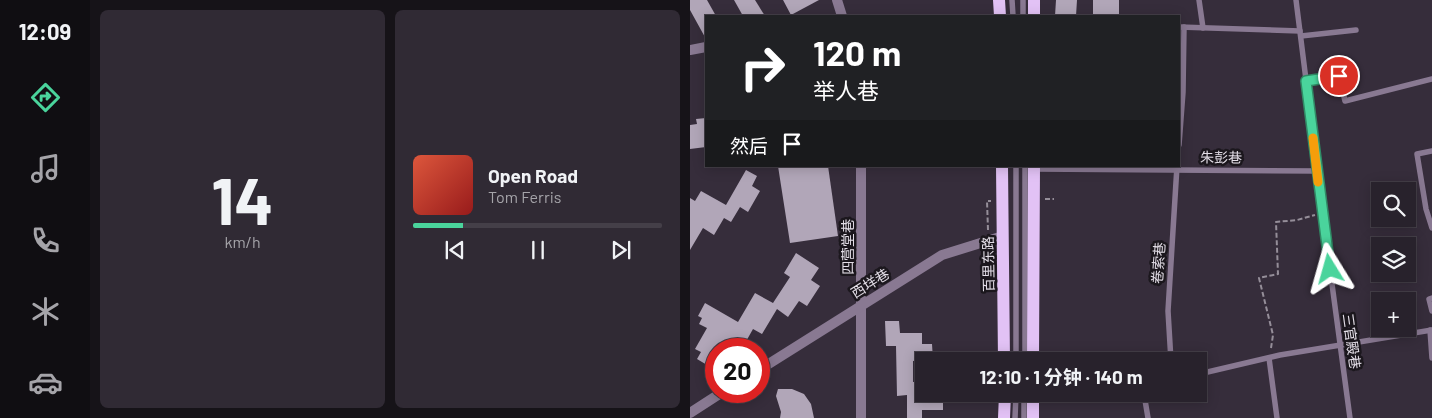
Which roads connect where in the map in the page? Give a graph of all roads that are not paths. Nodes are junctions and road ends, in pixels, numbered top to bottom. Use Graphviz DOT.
graph roads {
  1 [pos="837,0"];
  2 [pos="999,0"];
  3 [pos="1012,0"];
  4 [pos="1023,0"];
  5 [pos="1034,0"];
  6 [pos="1199,0"];
  7 [pos="1296,0"];
  8 [pos="842,15"];
  9 [pos="1000,15"];
  10 [pos="1013,15"];
  11 [pos="1023,15"];
  12 [pos="1034,15"];
  13 [pos="1181,27"];
  14 [pos="1203,28"];
  15 [pos="1356,30"];
  16 [pos="1300,34"];
  17 [pos="705,47"];
  18 [pos="690,50"];
  19 [pos="1432,79"];
  20 [pos="1306,81"];
  21 [pos="1180,132"];
  22 [pos="1432,151"];
  23 [pos="861,167"];
  24 [pos="1002,167"];
  25 [pos="1016,167"];
  26 [pos="1031,167"];
  27 [pos="1177,168"];
  28 [pos="1317,171"];
  29 [pos="1432,228"];
  30 [pos="1003,236"];
  31 [pos="1432,298"];
  32 [pos="860,306"];
  33 [pos="1432,311"];
  34 [pos="1431,330"];
  35 [pos="1340,345"];
  36 [pos="1004,352"];
  37 [pos="1016,352"];
  38 [pos="1025,352"];
  39 [pos="1034,352"];
  40 [pos="1170,352"];
  41 [pos="1269,358"];
  42 [pos="1432,358"];
  43 [pos="770,363"];
  44 [pos="1207,372"];
  45 [pos="1004,402"];
  46 [pos="1016,402"];
  47 [pos="1024,402"];
  48 [pos="1033,402"];
  49 [pos="1145,402"];
  50 [pos="705,403"];
  51 [pos="690,413"];
  52 [pos="861,418"];
  53 [pos="1004,418"];
  54 [pos="1015,418"];
  55 [pos="1024,418"];
  56 [pos="1033,418"];
  57 [pos="1148,418"];
  58 [pos="1277,418"];
  59 [pos="1350,418"];
  1 -- 8 [label="street"];
  2 -- 9 [label="main road"];
  3 -- 10 [label="lane"];
  4 -- 11 [label="lane"];
  5 -- 12 [label="main road"];
  6 -- 14 [label="lane"];
  7 -- 16 [label="lane, 三官殿巷"];
  13 -- 14 [label="lane"];
  13 -- 21 [label="lane"];
  14 -- 16 [label="lane"];
  15 -- 16 [label="lane"];
  16 -- 20 [label="lane, 三官殿巷"];
  17 -- 18 [label="street"];
  19 -- 20 [label="lane"];
  20 -- 28 [label="lane, 三官殿巷"];
  22 -- 29 [label="lane"];
  23 -- 32 [label="street, 四营堂巷"];
  24 -- 30 [label="main road, 百里东路"];
  25 -- 37 [label="lane"];
  26 -- 27 [label="lane, 朱彭巷"];
  26 -- 38 [label="lane"];
  26 -- 39 [label="main road"];
  27 -- 28 [label="lane, 朱彭巷"];
  27 -- 40 [label="lane, 卷索巷"];
  28 -- 35 [label="lane, 三官殿巷"];
  30 -- 32 [label="street, 西垟巷"];
  30 -- 36 [label="main road, 百里东路"];
  31 -- 33 [label="lane"];
  32 -- 43 [label="street, 西垟巷"];
  32 -- 52 [label="street, 四营堂巷"];
  34 -- 35 [label="lane"];
  34 -- 42 [label="lane"];
  35 -- 41 [label="lane"];
  35 -- 59 [label="lane, 三官殿巷"];
  41 -- 44 [label="lane"];
  41 -- 58 [label="lane"];
  45 -- 53 [label="main road"];
  46 -- 54 [label="lane"];
  47 -- 55 [label="lane"];
  48 -- 56 [label="main road"];
  49 -- 57 [label="lane"];
  50 -- 51 [label="street"];
}
